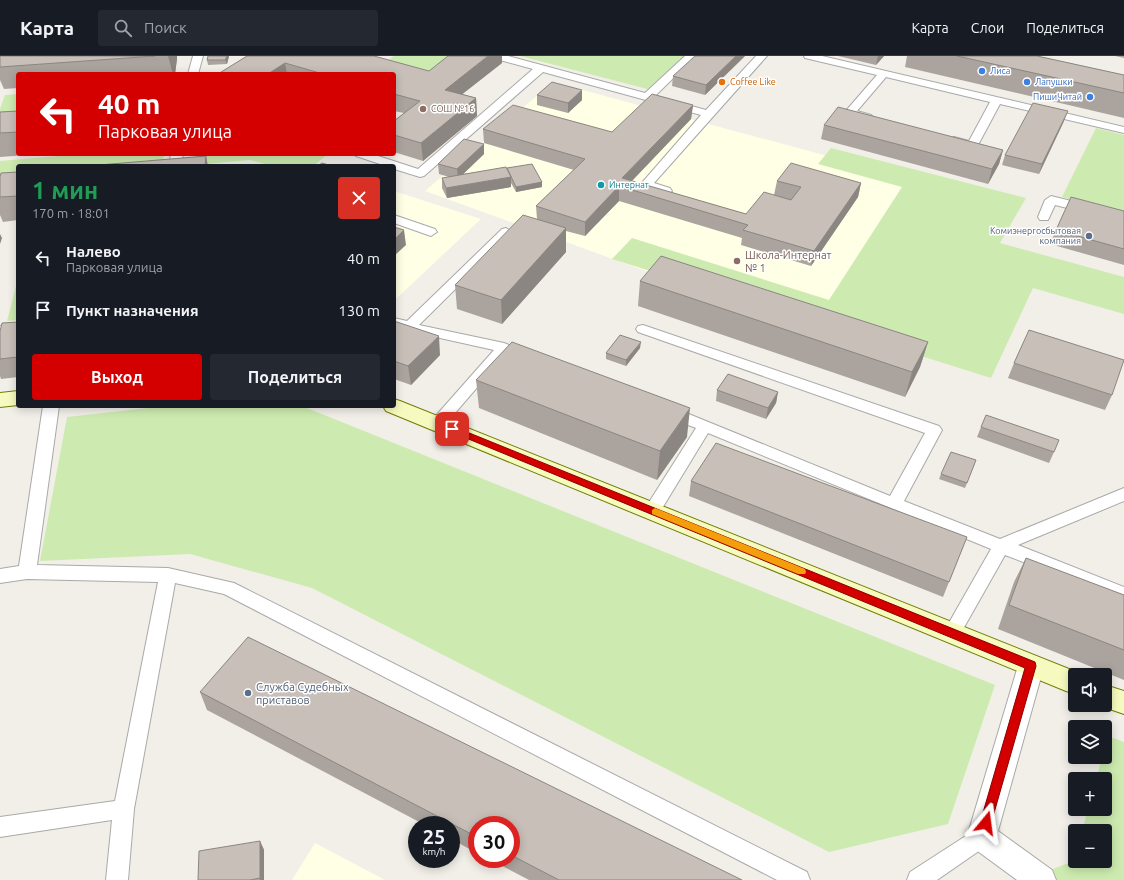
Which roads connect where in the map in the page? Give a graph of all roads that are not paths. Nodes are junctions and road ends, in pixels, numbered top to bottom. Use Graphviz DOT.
graph roads {
  1 [pos="198,56"];
  2 [pos="496,56"];
  3 [pos="691,56"];
  4 [pos="762,56"];
  5 [pos="809,56"];
  6 [pos="541,68"];
  7 [pos="194,72"];
  8 [pos="884,73"];
  9 [pos="647,97"];
  10 [pos="997,100"];
  11 [pos="708,114"];
  12 [pos="880,121"];
  13 [pos="1124,130"];
  14 [pos="941,137"];
  15 [pos="366,156"];
  16 [pos="392,164"];
  17 [pos="396,165"];
  18 [pos="677,194"];
  19 [pos="1044,217"];
  20 [pos="1124,218"];
  21 [pos="396,220"];
  22 [pos="431,232"];
  23 [pos="506,232"];
  24 [pos="396,323"];
  25 [pos="409,327"];
  26 [pos="16,329"];
  27 [pos="0,330"];
  28 [pos="643,330"];
  29 [pos="504,348"];
  30 [pos="519,354"];
  31 [pos="16,398"];
  32 [pos="0,400"];
  33 [pos="653,406"];
  34 [pos="396,407"];
  35 [pos="51,408"];
  36 [pos="438,423"];
  37 [pos="705,426"];
  38 [pos="1124,494"];
  39 [pos="894,504"];
  40 [pos="652,511"];
  41 [pos="1002,545"];
  42 [pos="27,572"];
  43 [pos="168,575"];
  44 [pos="0,576"];
  45 [pos="1124,594"];
  46 [pos="952,633"];
  47 [pos="1031,666"];
  48 [pos="1068,681"];
  49 [pos="1112,699"];
  50 [pos="1124,704"];
  51 [pos="124,809"];
  52 [pos="0,827"];
  53 [pos="982,837"];
  54 [pos="117,880"];
  55 [pos="799,880"];
  56 [pos="918,880"];
  57 [pos="1041,880"];
  1 -- 7 [label="lane"];
  2 -- 6 [label="lane"];
  3 -- 9 [label="lane"];
  4 -- 11 [label="lane"];
  5 -- 8 [label="lane"];
  6 -- 9 [label="lane"];
  6 -- 17 [label="lane"];
  8 -- 10 [label="lane"];
  8 -- 12 [label="lane"];
  9 -- 11 [label="lane"];
  10 -- 13 [label="lane"];
  10 -- 14 [label="lane"];
  11 -- 18 [label="lane"];
  15 -- 16 [label="lane"];
  19 -- 20 [label="lane"];
  21 -- 22 [label="lane"];
  23 -- 25 [label="lane"];
  24 -- 25 [label="lane"];
  25 -- 29 [label="lane"];
  26 -- 27 [label="lane"];
  28 -- 39 [label="lane"];
  29 -- 30 [label="lane"];
  29 -- 36 [label="lane"];
  31 -- 32 [label="street"];
  33 -- 37 [label="lane"];
  34 -- 36 [label="street"];
  35 -- 42 [label="lane"];
  36 -- 40 [label="street"];
  37 -- 39 [label="lane"];
  37 -- 40 [label="lane"];
  38 -- 41 [label="lane"];
  39 -- 41 [label="lane"];
  40 -- 46 [label="street"];
  41 -- 45 [label="lane"];
  41 -- 46 [label="lane"];
  42 -- 43 [label="lane"];
  42 -- 44 [label="lane"];
  43 -- 51 [label="lane"];
  43 -- 55 [label="lane"];
  46 -- 47 [label="street"];
  47 -- 48 [label="street"];
  47 -- 53 [label="street"];
  49 -- 50 [label="street"];
  51 -- 52 [label="lane"];
  51 -- 54 [label="lane"];
  53 -- 56 [label="lane"];
  53 -- 57 [label="street"];
}
